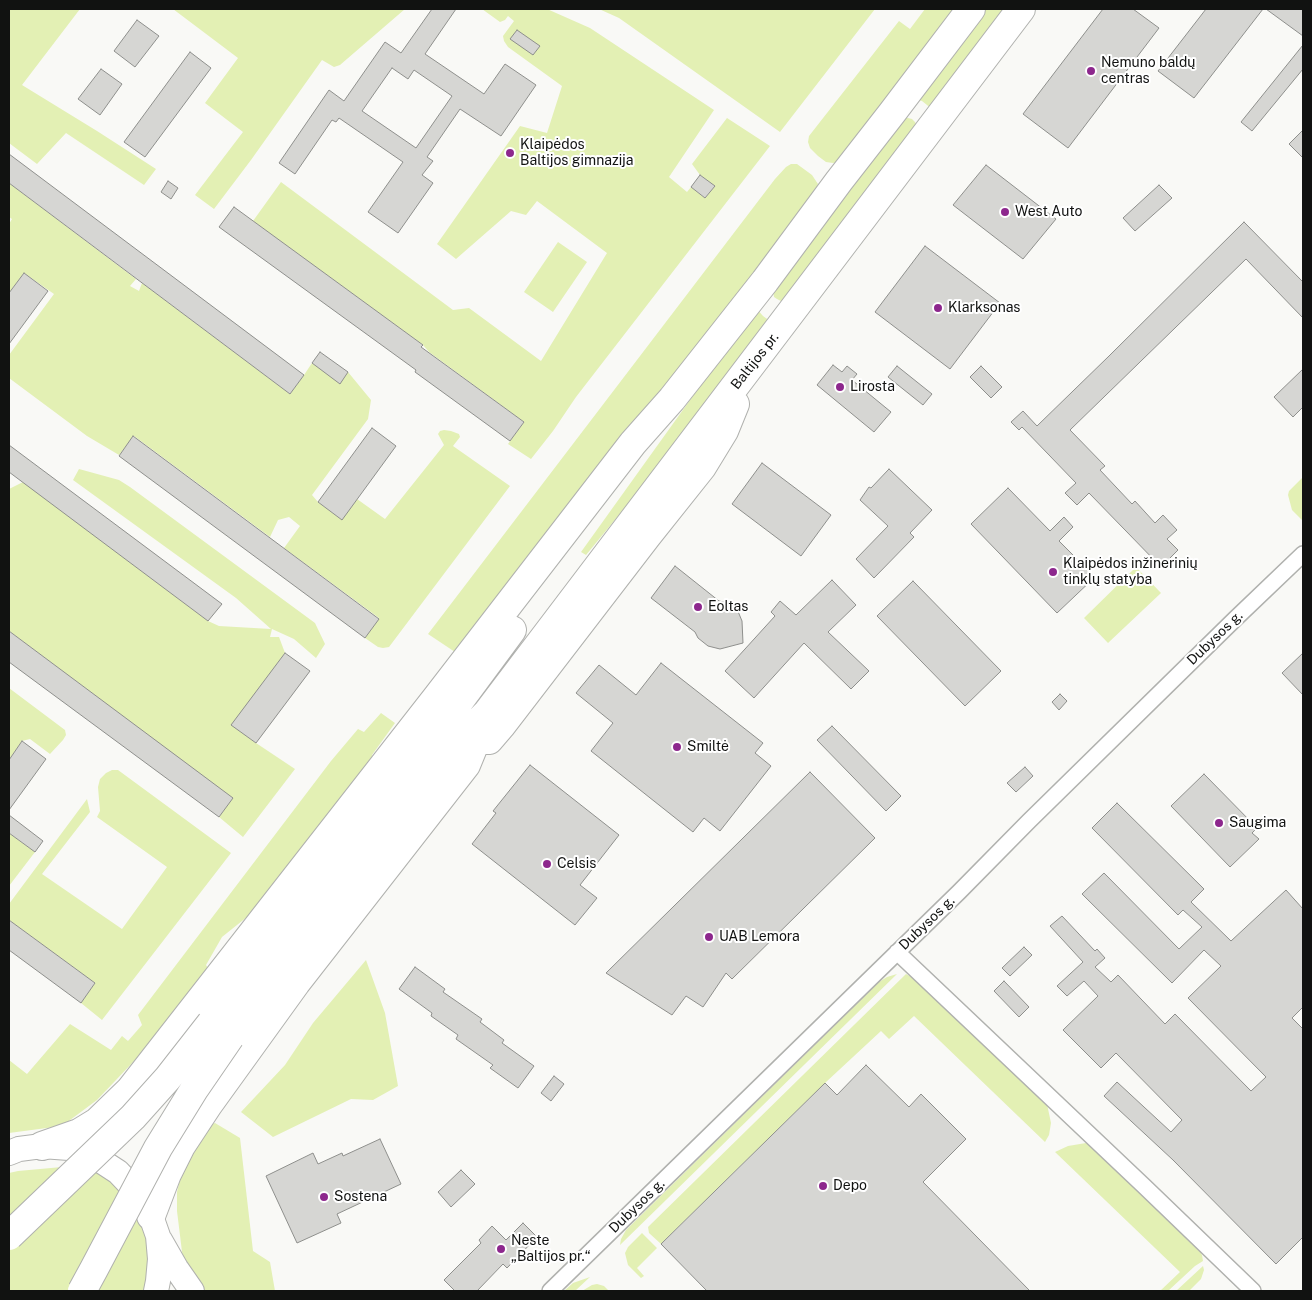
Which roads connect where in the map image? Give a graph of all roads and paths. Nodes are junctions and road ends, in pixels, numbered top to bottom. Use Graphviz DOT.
graph roads {
  1 [pos="971,9"];
  2 [pos="1022,9"];
  3 [pos="892,113"];
  4 [pos="926,134"];
  5 [pos="765,281"];
  6 [pos="792,312"];
  7 [pos="748,370"];
  8 [pos="672,400"];
  9 [pos="1303,554"];
  10 [pos="488,713"];
  11 [pos="466,765"];
  12 [pos="897,952"];
  13 [pos="221,1030"];
  14 [pos="20,1149"];
  15 [pos="154,1226"];
  16 [pos="9,1236"];
  17 [pos="82,1291"];
  18 [pos="156,1291"];
  19 [pos="192,1291"];
  20 [pos="550,1291"];
  21 [pos="1253,1291"];
  1 -- 3 [label="highway"];
  2 -- 4 [label="highway, Baltijos pr."];
  3 -- 4 [label="highway"];
  3 -- 5 [label="highway"];
  4 -- 6 [label="highway, Baltijos pr."];
  5 -- 6 [label="highway"];
  5 -- 8 [label="highway"];
  6 -- 7 [label="highway, Baltijos pr."];
  7 -- 10 [label="highway, Baltijos pr."];
  7 -- 11 [label="highway"];
  8 -- 13 [label="highway"];
  8 -- 14 [label="highway"];
  9 -- 12 [label="street, Dubysos g."];
  10 -- 11 [label="highway"];
  10 -- 13 [label="highway"];
  11 -- 15 [label="highway"];
  12 -- 20 [label="street, Dubysos g."];
  12 -- 21 [label="street"];
  13 -- 16 [label="highway, bridge"];
  13 -- 17 [label="highway, bridge"];
  14 -- 15 [label="main road"];
  15 -- 18 [label="main road"];
  15 -- 19 [label="main road"];
}
